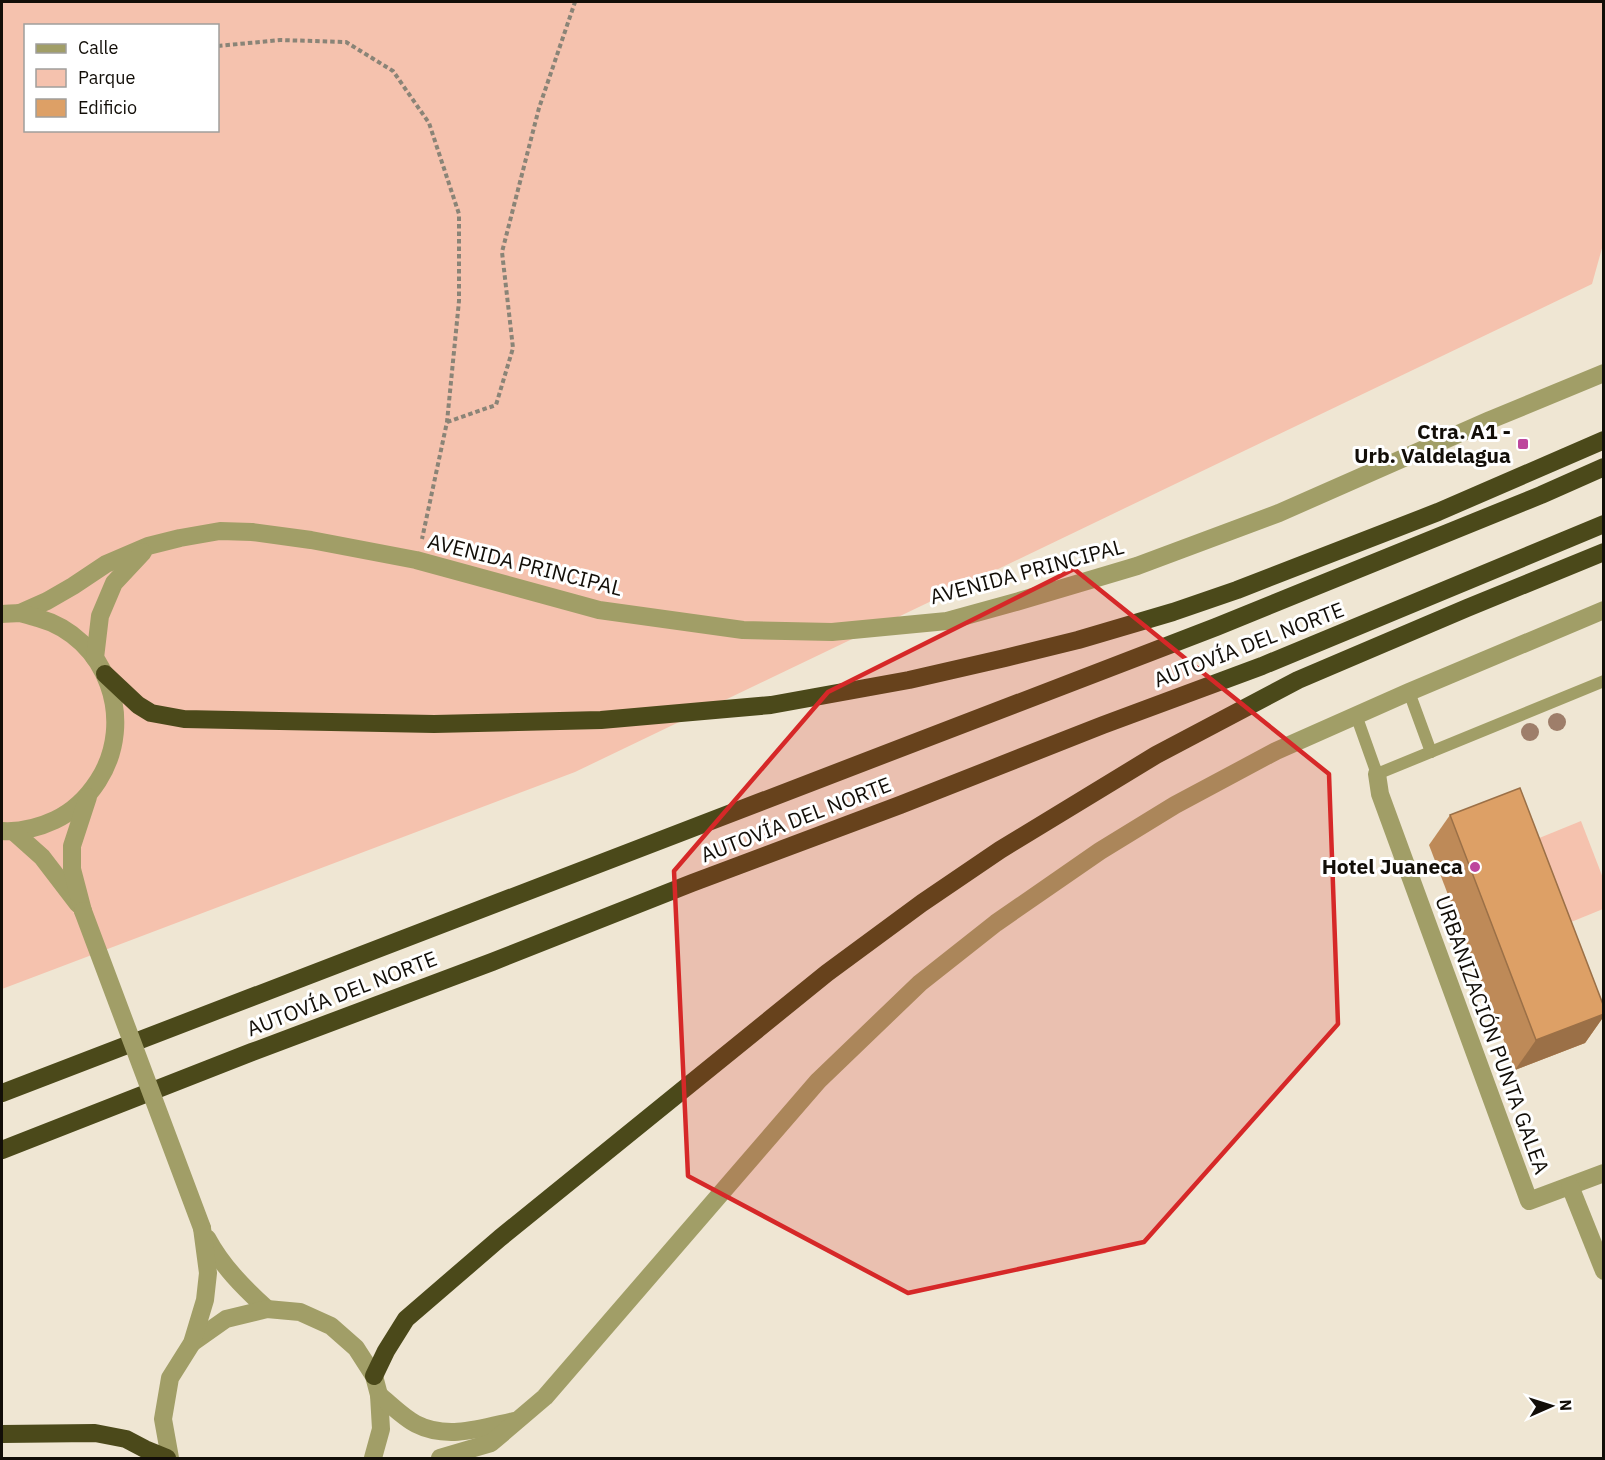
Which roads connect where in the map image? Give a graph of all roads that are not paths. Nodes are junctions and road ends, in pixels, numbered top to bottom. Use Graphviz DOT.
graph roads {
  1 [pos="1604,373"];
  2 [pos="1604,440"];
  3 [pos="1604,467"];
  4 [pos="1604,524"];
  5 [pos="148,546"];
  6 [pos="1604,552"];
  7 [pos="1604,610"];
  8 [pos="20,613"];
  9 [pos="2,614"];
  10 [pos="95,658"];
  11 [pos="105,674"];
  12 [pos="1604,681"];
  13 [pos="1409,692"];
  14 [pos="1356,715"];
  15 [pos="1431,752"];
  16 [pos="1377,774"];
  17 [pos="88,795"];
  18 [pos="8,831"];
  19 [pos="83,911"];
  20 [pos="2,1093"];
  21 [pos="2,1150"];
  22 [pos="1604,1173"];
  23 [pos="1570,1186"];
  24 [pos="202,1228"];
  25 [pos="1604,1271"];
  26 [pos="267,1309"];
  27 [pos="192,1343"];
  28 [pos="374,1376"];
  29 [pos="379,1395"];
  30 [pos="515,1421"];
  31 [pos="2,1434"];
  32 [pos="169,1458"];
  33 [pos="373,1458"];
  34 [pos="440,1458"];
  1 -- 5 [label="street, AVENIDA PRINCIPAL"];
  2 -- 11 [label="highway"];
  3 -- 20 [label="highway, AUTOVÍA DEL NORTE"];
  4 -- 21 [label="highway, AUTOVÍA DEL NORTE"];
  5 -- 8 [label="street, AVENIDA PRINCIPAL"];
  5 -- 10 [label="street"];
  6 -- 28 [label="highway"];
  7 -- 13 [label="street"];
  8 -- 9 [label="street"];
  8 -- 10 [label="street"];
  10 -- 11 [label="street"];
  11 -- 17 [label="street"];
  12 -- 15 [label="lane"];
  13 -- 14 [label="street"];
  13 -- 15 [label="lane"];
  14 -- 16 [label="lane"];
  14 -- 30 [label="street"];
  15 -- 16 [label="lane"];
  16 -- 23 [label="street, URBANIZACIÓN PUNTA GALEA"];
  17 -- 18 [label="street"];
  17 -- 19 [label="street"];
  18 -- 19 [label="street"];
  19 -- 24 [label="street, bridge"];
  22 -- 23 [label="street, URBANIZACIÓN PUNTA GALEA"];
  23 -- 25 [label="street, URBANIZACIÓN PUNTA GALEA"];
  24 -- 26 [label="street"];
  24 -- 27 [label="street"];
  26 -- 27 [label="street"];
  26 -- 28 [label="street"];
  27 -- 32 [label="street"];
  28 -- 29 [label="street"];
  29 -- 30 [label="street"];
  29 -- 33 [label="street"];
  30 -- 34 [label="street"];
  31 -- 32 [label="highway"];
}
